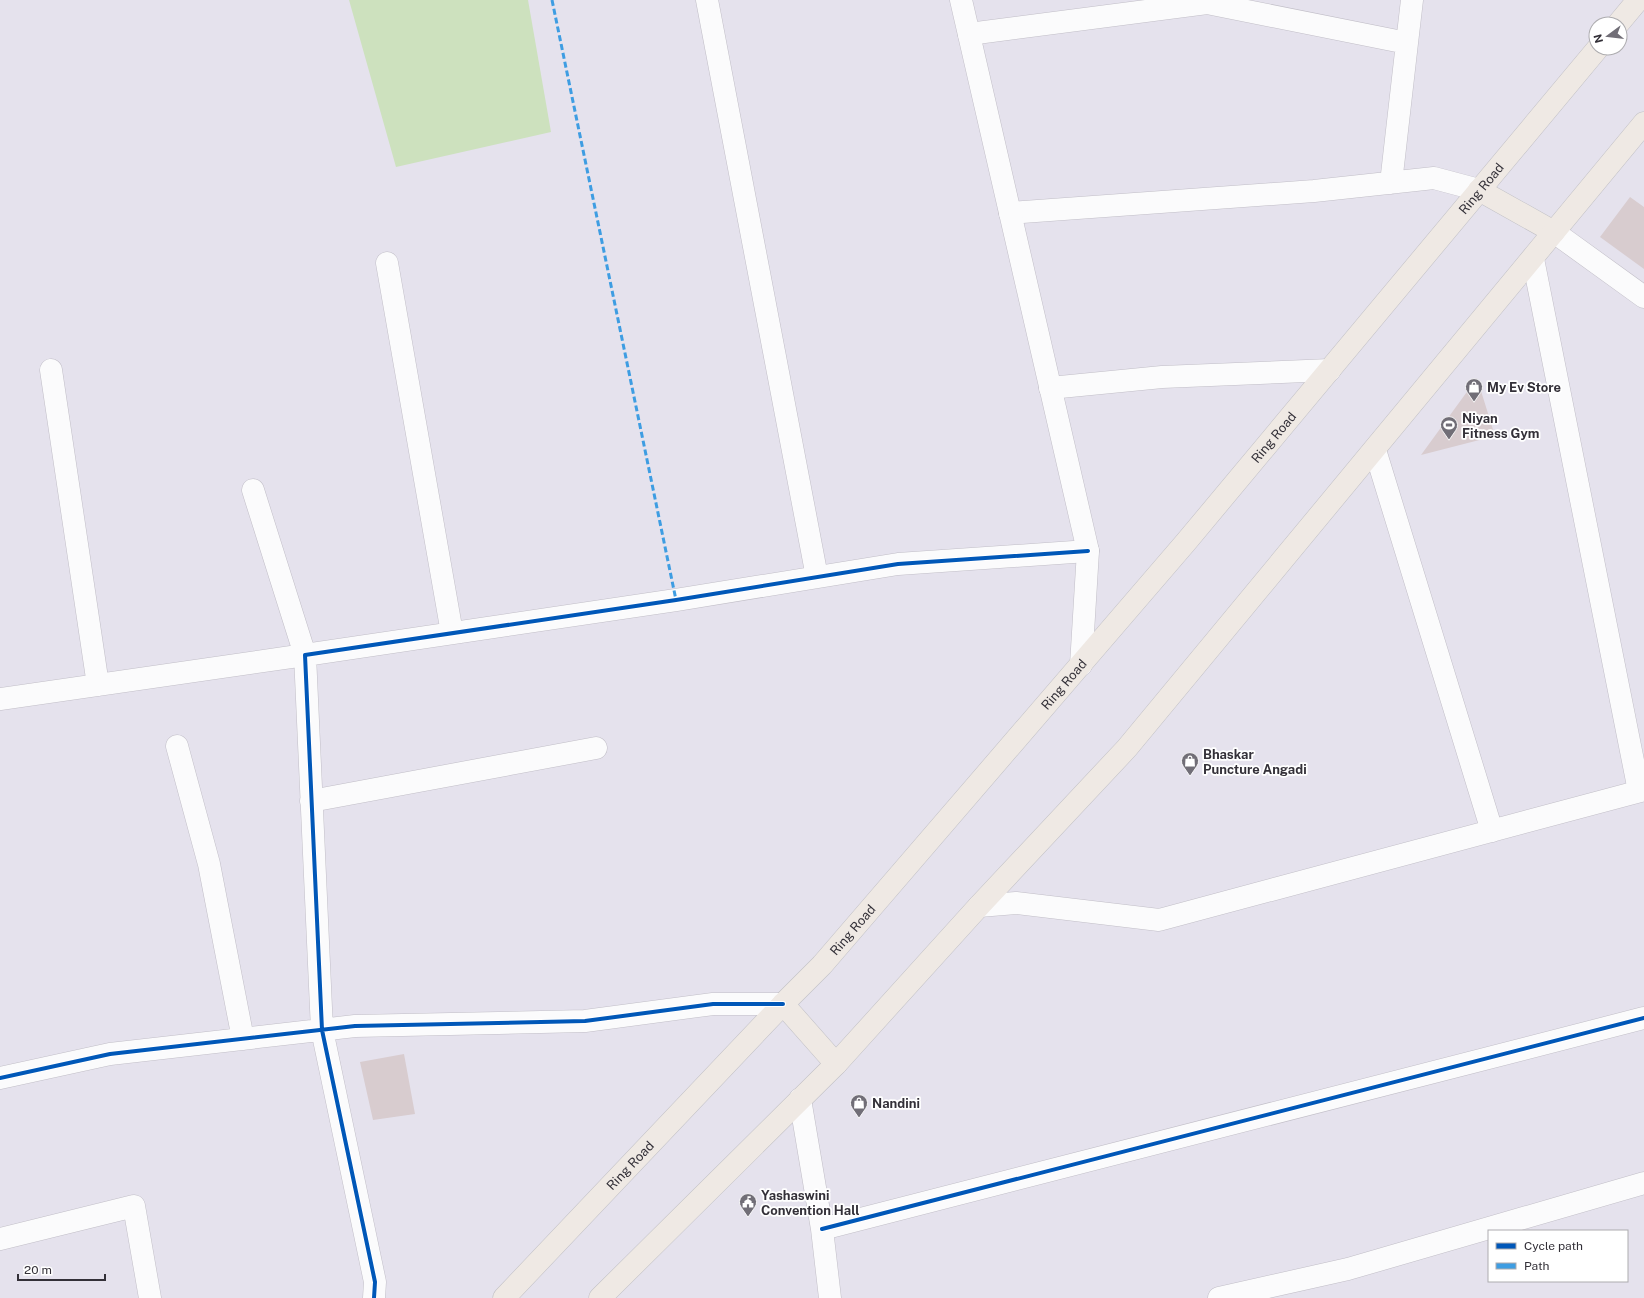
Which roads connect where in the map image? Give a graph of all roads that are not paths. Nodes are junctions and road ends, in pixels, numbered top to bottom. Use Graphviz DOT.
graph roads {
  1 [pos="707,0"];
  2 [pos="961,0"];
  3 [pos="1412,0"];
  4 [pos="1638,0"];
  5 [pos="1207,1"];
  6 [pos="1625,16"];
  7 [pos="969,34"];
  8 [pos="1407,43"];
  9 [pos="1591,56"];
  10 [pos="1644,123"];
  11 [pos="1391,183"];
  12 [pos="1479,190"];
  13 [pos="1010,213"];
  14 [pos="1554,232"];
  15 [pos="1532,258"];
  16 [pos="387,263"];
  17 [pos="1644,297"];
  18 [pos="51,370"];
  19 [pos="1330,370"];
  20 [pos="1050,388"];
  21 [pos="1375,450"];
  22 [pos="252,490"];
  23 [pos="1088,551"];
  24 [pos="817,577"];
  25 [pos="452,634"];
  26 [pos="305,655"];
  27 [pos="1081,665"];
  28 [pos="98,685"];
  29 [pos="0,698"];
  30 [pos="177,746"];
  31 [pos="596,748"];
  32 [pos="1641,791"];
  33 [pos="311,801"];
  34 [pos="1492,831"];
  35 [pos="979,906"];
  36 [pos="782,1004"];
  37 [pos="1644,1018"];
  38 [pos="322,1030"];
  39 [pos="243,1039"];
  40 [pos="836,1064"];
  41 [pos="0,1078"];
  42 [pos="800,1099"];
  43 [pos="1644,1183"];
  44 [pos="822,1228"];
  45 [pos="0,1239"];
  46 [pos="150,1298"];
  47 [pos="374,1298"];
  48 [pos="504,1298"];
  49 [pos="600,1298"];
  50 [pos="830,1298"];
  51 [pos="1219,1298"];
  1 -- 24 [label="street"];
  2 -- 7 [label="street"];
  3 -- 8 [label="street"];
  4 -- 6 [label="main road"];
  5 -- 7 [label="street"];
  5 -- 8 [label="street"];
  7 -- 13 [label="street"];
  8 -- 11 [label="street"];
  9 -- 12 [label="main road, Ring Road"];
  10 -- 14 [label="main road"];
  11 -- 12 [label="street"];
  11 -- 13 [label="street"];
  12 -- 14 [label="main road"];
  12 -- 19 [label="main road, Ring Road"];
  13 -- 20 [label="street"];
  14 -- 15 [label="main road"];
  14 -- 17 [label="street"];
  15 -- 21 [label="main road"];
  15 -- 32 [label="street"];
  16 -- 25 [label="street"];
  18 -- 28 [label="street"];
  19 -- 20 [label="street"];
  19 -- 27 [label="main road, Ring Road"];
  20 -- 23 [label="street"];
  21 -- 34 [label="street"];
  21 -- 35 [label="main road"];
  22 -- 26 [label="street"];
  23 -- 24 [label="street"];
  23 -- 27 [label="street"];
  24 -- 25 [label="street"];
  25 -- 26 [label="street"];
  26 -- 28 [label="street"];
  26 -- 33 [label="street"];
  27 -- 36 [label="main road, Ring Road"];
  28 -- 29 [label="street"];
  30 -- 39 [label="street"];
  31 -- 33 [label="street"];
  32 -- 34 [label="street"];
  33 -- 38 [label="street"];
  34 -- 35 [label="street"];
  35 -- 40 [label="main road"];
  36 -- 38 [label="street"];
  36 -- 40 [label="main road"];
  36 -- 48 [label="main road, Ring Road"];
  37 -- 44 [label="street"];
  38 -- 39 [label="street"];
  38 -- 47 [label="street"];
  39 -- 41 [label="street"];
  40 -- 42 [label="main road"];
  42 -- 44 [label="street"];
  42 -- 49 [label="main road"];
  43 -- 51 [label="street"];
  44 -- 50 [label="street"];
  45 -- 46 [label="street"];
}
